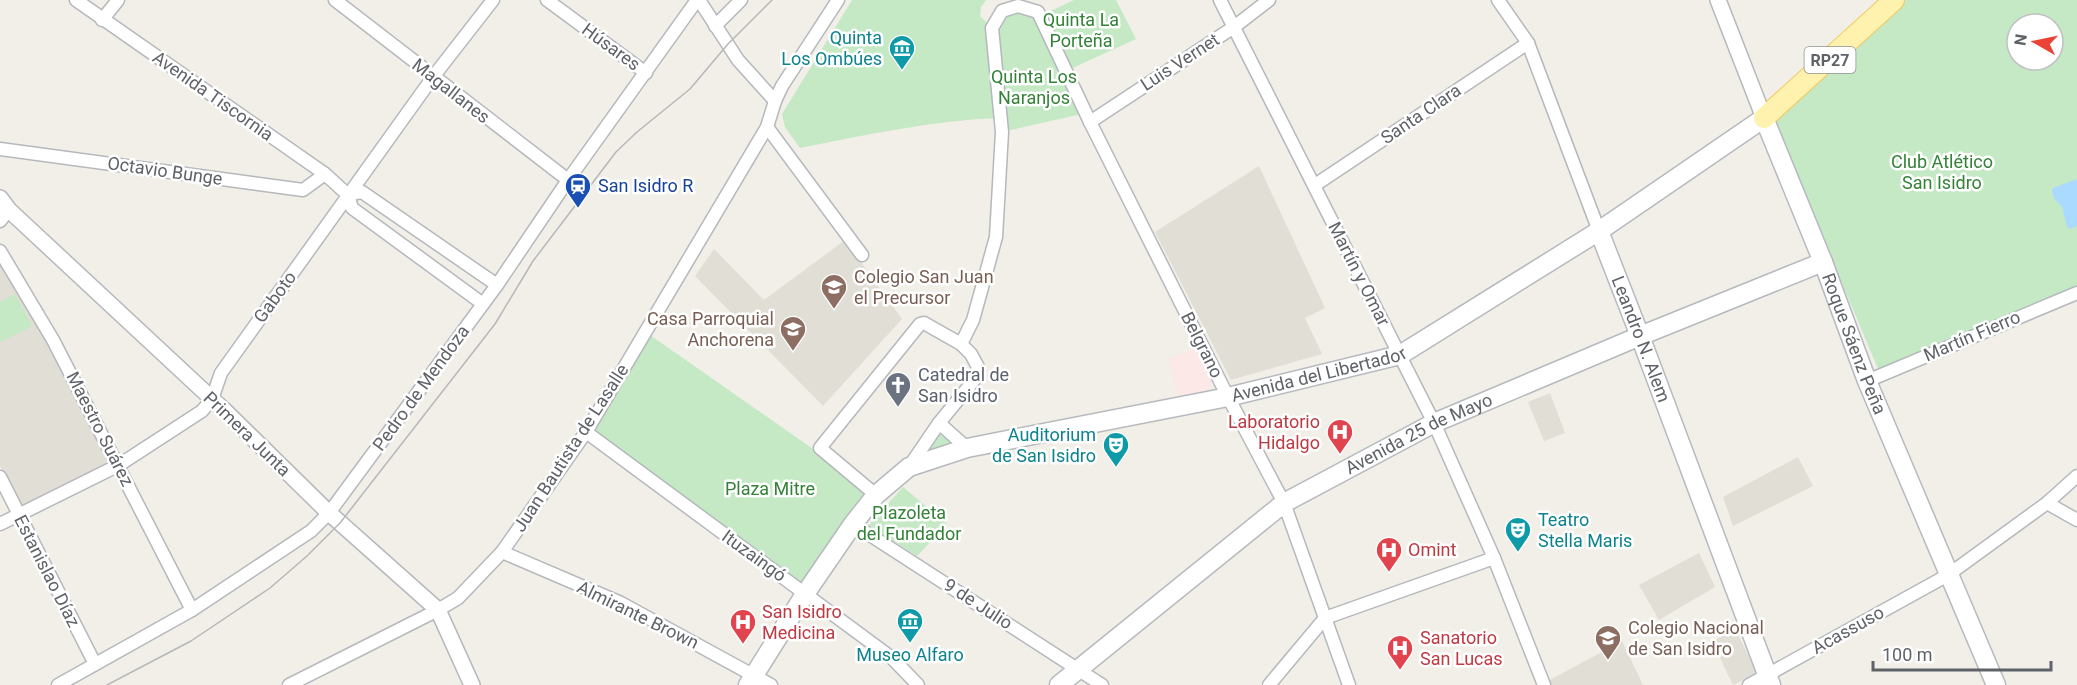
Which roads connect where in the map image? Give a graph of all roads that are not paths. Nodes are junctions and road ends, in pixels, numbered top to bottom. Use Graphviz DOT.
graph roads {
  1 [pos="76,0"];
  2 [pos="118,0"];
  3 [pos="335,0"];
  4 [pos="493,0"];
  5 [pos="547,0"];
  6 [pos="698,0"];
  7 [pos="741,0"];
  8 [pos="838,0"];
  9 [pos="1220,0"];
  10 [pos="1269,0"];
  11 [pos="1498,0"];
  12 [pos="1718,0"];
  13 [pos="1894,0"];
  14 [pos="102,20"];
  15 [pos="715,26"];
  16 [pos="1234,27"];
  17 [pos="1528,44"];
  18 [pos="646,73"];
  19 [pos="433,77"];
  20 [pos="775,101"];
  21 [pos="1764,118"];
  22 [pos="1090,122"];
  23 [pos="767,127"];
  24 [pos="0,149"];
  25 [pos="325,174"];
  26 [pos="568,180"];
  27 [pos="1315,185"];
  28 [pos="348,195"];
  29 [pos="3,210"];
  30 [pos="1599,231"];
  31 [pos="0,251"];
  32 [pos="862,255"];
  33 [pos="1823,262"];
  34 [pos="496,285"];
  35 [pos="2077,293"];
  36 [pos="483,304"];
  37 [pos="1640,336"];
  38 [pos="961,344"];
  39 [pos="1400,355"];
  40 [pos="1867,381"];
  41 [pos="1228,397"];
  42 [pos="212,399"];
  43 [pos="939,423"];
  44 [pos="1434,423"];
  45 [pos="586,432"];
  46 [pos="967,448"];
  47 [pos="118,465"];
  48 [pos="909,467"];
  49 [pos="2077,476"];
  50 [pos="0,477"];
  51 [pos="876,495"];
  52 [pos="1284,503"];
  53 [pos="2047,503"];
  54 [pos="329,513"];
  55 [pos="19,514"];
  56 [pos="2077,520"];
  57 [pos="0,524"];
  58 [pos="853,524"];
  59 [pos="502,552"];
  60 [pos="1494,558"];
  61 [pos="1948,575"];
  62 [pos="805,594"];
  63 [pos="192,610"];
  64 [pos="438,610"];
  65 [pos="1325,618"];
  66 [pos="94,664"];
  67 [pos="1078,669"];
  68 [pos="751,680"];
  69 [pos="1769,680"];
  70 [pos="58,685"];
  71 [pos="289,685"];
  72 [pos="472,685"];
  73 [pos="771,685"];
  74 [pos="918,685"];
  75 [pos="1059,685"];
  76 [pos="1102,685"];
  77 [pos="1269,685"];
  78 [pos="1349,685"];
  79 [pos="1544,685"];
  80 [pos="1749,685"];
  81 [pos="1996,685"];
  1 -- 14 [label="street, Avenida Tiscornia"];
  2 -- 14 [label="street"];
  3 -- 19 [label="street, Magallanes"];
  4 -- 19 [label="street, Gaboto"];
  5 -- 18 [label="street, Húsares"];
  6 -- 15 [label="street"];
  6 -- 18 [label="street, Pedro de Mendoza"];
  7 -- 15 [label="street"];
  8 -- 20 [label="street, Juan Bautista de Lasalle"];
  9 -- 16 [label="street, Martín y Omar"];
  10 -- 16 [label="street, Luis Vernet"];
  11 -- 17 [label="street, Leandro N. Alem"];
  12 -- 21 [label="street, Roque Sáenz Peña"];
  13 -- 21 [label="main road, Avenida del Libertador / RP27"];
  14 -- 25 [label="street, Avenida Tiscornia"];
  15 -- 20 [label="street"];
  16 -- 22 [label="street, Luis Vernet"];
  16 -- 27 [label="street, Martín y Omar"];
  17 -- 27 [label="street, Santa Clara"];
  17 -- 30 [label="street, Leandro N. Alem"];
  18 -- 26 [label="street, Pedro de Mendoza"];
  19 -- 26 [label="street, Magallanes"];
  19 -- 28 [label="street, Gaboto"];
  20 -- 23 [label="street, Juan Bautista de Lasalle"];
  21 -- 30 [label="main road, Avenida del Libertador / RP27"];
  21 -- 33 [label="main road, Roque Sáenz Peña"];
  22 -- 38 [label="street, Belgrano"];
  22 -- 41 [label="street, Belgrano"];
  23 -- 32 [label="street"];
  23 -- 45 [label="street, Juan Bautista de Lasalle"];
  24 -- 25 [label="street, Octavio Bunge"];
  25 -- 28 [label="street, Avenida Tiscornia"];
  26 -- 34 [label="street, Pedro de Mendoza"];
  27 -- 39 [label="street, Martín y Omar"];
  28 -- 34 [label="street, Avenida Tiscornia"];
  28 -- 36 [label="street, Avenida Tiscornia"];
  28 -- 42 [label="street, Gaboto"];
  29 -- 42 [label="street, Primera Junta"];
  30 -- 37 [label="main road, Leandro N. Alem"];
  30 -- 39 [label="main road, Avenida del Libertador / RP27"];
  31 -- 47 [label="street, Maestro Suárez"];
  33 -- 37 [label="main road, Avenida 25 de Mayo"];
  33 -- 40 [label="main road, Roque Sáenz Peña"];
  34 -- 36 [label="street, Pedro de Mendoza"];
  35 -- 40 [label="street, Martín Fierro"];
  36 -- 54 [label="street, Pedro de Mendoza"];
  37 -- 44 [label="main road, Avenida 25 de Mayo"];
  37 -- 69 [label="main road, Leandro N. Alem"];
  38 -- 43 [label="street"];
  38 -- 51 [label="street"];
  39 -- 41 [label="main road, Avenida del Libertador / RP27"];
  39 -- 44 [label="street, Martín y Omar"];
  40 -- 61 [label="main road, Roque Sáenz Peña"];
  41 -- 46 [label="main road, Avenida del Libertador / RP27"];
  41 -- 52 [label="street, Belgrano"];
  42 -- 47 [label="street, Gaboto"];
  42 -- 54 [label="street, Primera Junta"];
  43 -- 46 [label="street"];
  43 -- 48 [label="street"];
  44 -- 52 [label="main road, Avenida 25 de Mayo"];
  44 -- 60 [label="street, Martín y Omar"];
  45 -- 59 [label="street, Juan Bautista de Lasalle"];
  45 -- 62 [label="street, Ituzaingó"];
  46 -- 48 [label="main road, Avenida del Libertador / RP27"];
  47 -- 55 [label="street, Gaboto"];
  47 -- 63 [label="street, Maestro Suárez"];
  48 -- 51 [label="main road, Avenida del Libertador / RP27"];
  49 -- 53 [label="street, Acassuso"];
  50 -- 55 [label="street, Estanislao Díaz"];
  51 -- 58 [label="main road, Avenida del Libertador / RP27"];
  52 -- 65 [label="street, Belgrano"];
  52 -- 67 [label="main road, Avenida 25 de Mayo"];
  53 -- 56 [label="street"];
  53 -- 61 [label="street, Acassuso"];
  54 -- 63 [label="street, Pedro de Mendoza"];
  54 -- 64 [label="street, Primera Junta"];
  55 -- 57 [label="street, Gaboto"];
  55 -- 66 [label="street, Estanislao Díaz"];
  58 -- 62 [label="main road, Avenida del Libertador / RP27"];
  58 -- 67 [label="street, 9 de Julio"];
  59 -- 64 [label="street, Juan Bautista de Lasalle"];
  59 -- 68 [label="street, Almirante Brown"];
  60 -- 65 [label="street"];
  60 -- 79 [label="street, Martín y Omar"];
  61 -- 69 [label="street, Acassuso"];
  61 -- 81 [label="main road, Roque Sáenz Peña"];
  62 -- 68 [label="main road, Avenida del Libertador / RP27"];
  62 -- 74 [label="street, Ituzaingó"];
  63 -- 66 [label="street, Pedro de Mendoza"];
  64 -- 71 [label="street, Juan Bautista de Lasalle"];
  64 -- 72 [label="street, Primera Junta"];
  65 -- 77 [label="street"];
  65 -- 78 [label="street, Belgrano"];
  66 -- 70 [label="street, Pedro de Mendoza"];
  67 -- 75 [label="main road, Avenida 25 de Mayo"];
  67 -- 76 [label="street, 9 de Julio"];
  68 -- 73 [label="street, Almirante Brown"];
  69 -- 80 [label="street, Acassuso"];
}
